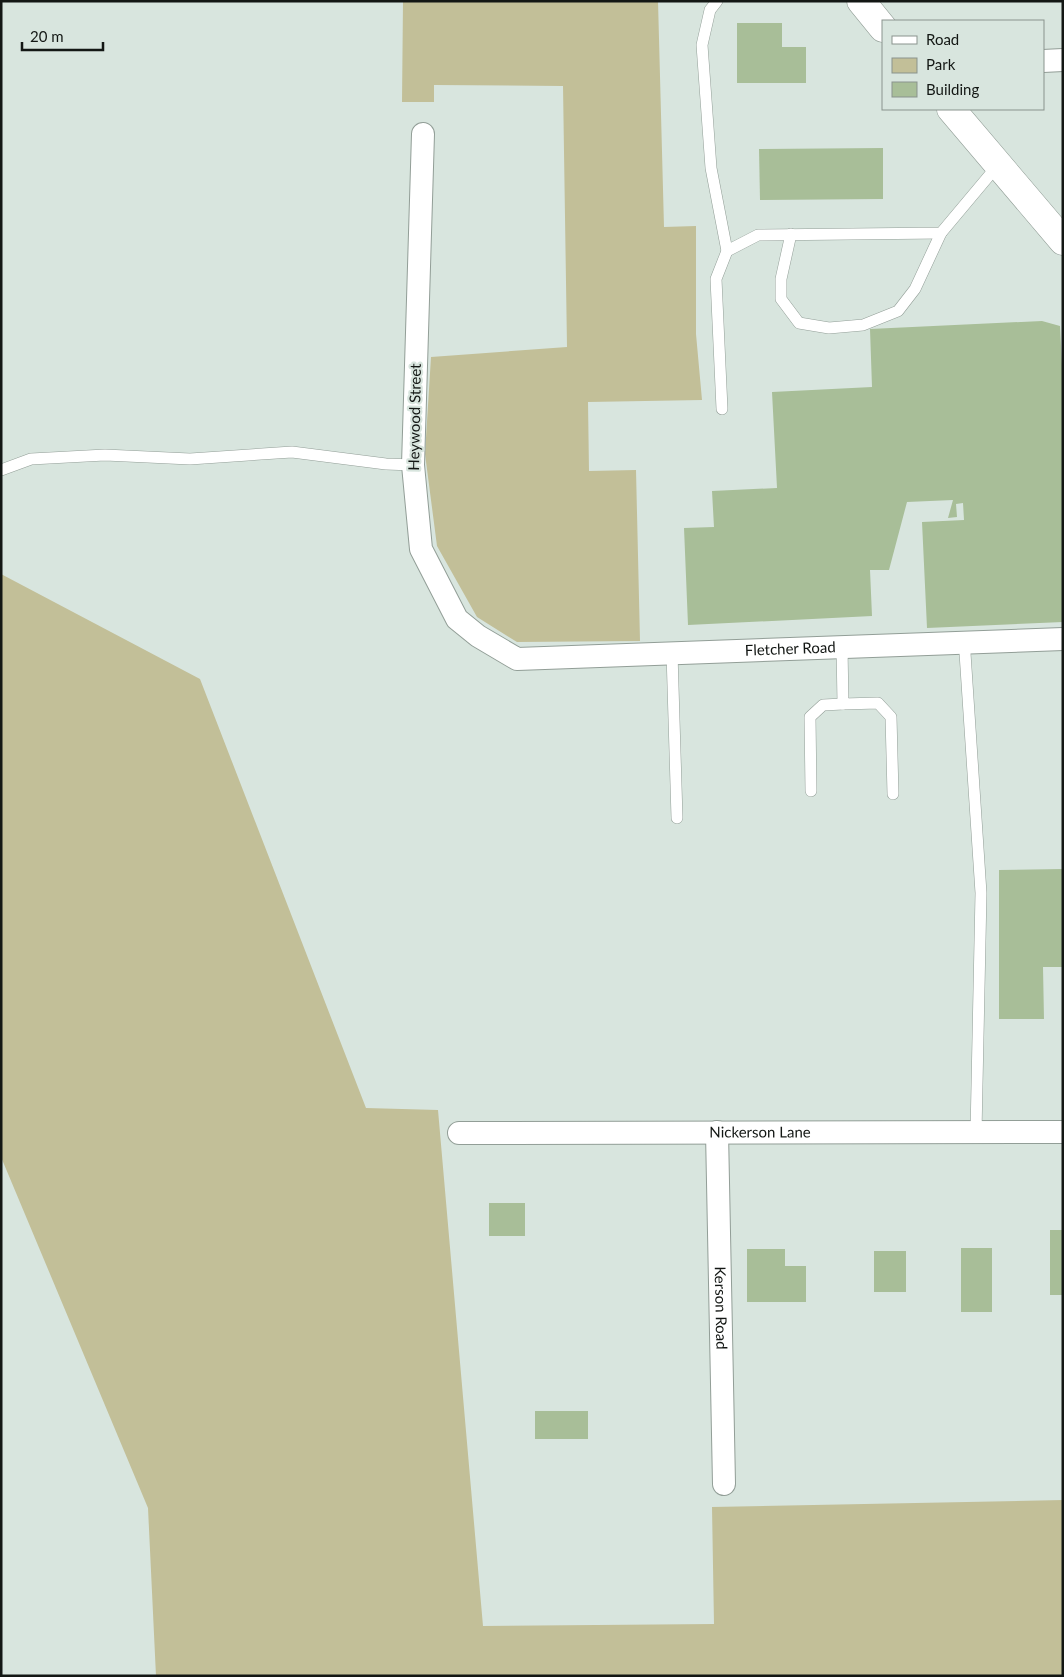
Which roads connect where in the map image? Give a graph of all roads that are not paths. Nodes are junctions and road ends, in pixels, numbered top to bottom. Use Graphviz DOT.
graph roads {
  1 [pos="717,1"];
  2 [pos="861,1"];
  3 [pos="882,27"];
  4 [pos="1063,60"];
  5 [pos="1044,61"];
  6 [pos="952,110"];
  7 [pos="423,134"];
  8 [pos="998,165"];
  9 [pos="941,232"];
  10 [pos="791,234"];
  11 [pos="1063,242"];
  12 [pos="727,251"];
  13 [pos="722,409"];
  14 [pos="412,465"];
  15 [pos="1,470"];
  16 [pos="1063,639"];
  17 [pos="966,643"];
  18 [pos="842,647"];
  19 [pos="672,653"];
  20 [pos="517,659"];
  21 [pos="844,704"];
  22 [pos="811,791"];
  23 [pos="893,794"];
  24 [pos="677,818"];
  25 [pos="717,1132"];
  26 [pos="976,1132"];
  27 [pos="1063,1132"];
  28 [pos="459,1133"];
  29 [pos="724,1484"];
  1 -- 12 [label="lane"];
  2 -- 3 [label="main road"];
  4 -- 5 [label="street"];
  6 -- 8 [label="main road"];
  7 -- 14 [label="street, Heywood Street"];
  8 -- 9 [label="lane"];
  8 -- 11 [label="main road"];
  9 -- 10 [label="lane"];
  9 -- 10 [label="lane"];
  10 -- 12 [label="lane"];
  12 -- 13 [label="lane"];
  14 -- 15 [label="lane"];
  14 -- 20 [label="street, Heywood Street"];
  16 -- 17 [label="street, Fletcher Road"];
  17 -- 18 [label="street, Fletcher Road"];
  17 -- 26 [label="lane"];
  18 -- 19 [label="street, Fletcher Road"];
  18 -- 21 [label="lane"];
  19 -- 20 [label="street, Fletcher Road"];
  19 -- 24 [label="lane"];
  21 -- 22 [label="lane"];
  21 -- 23 [label="lane"];
  25 -- 26 [label="street, Nickerson Lane"];
  25 -- 28 [label="street, Nickerson Lane"];
  25 -- 29 [label="street, Kerson Road"];
  26 -- 27 [label="street, Nickerson Lane"];
}
